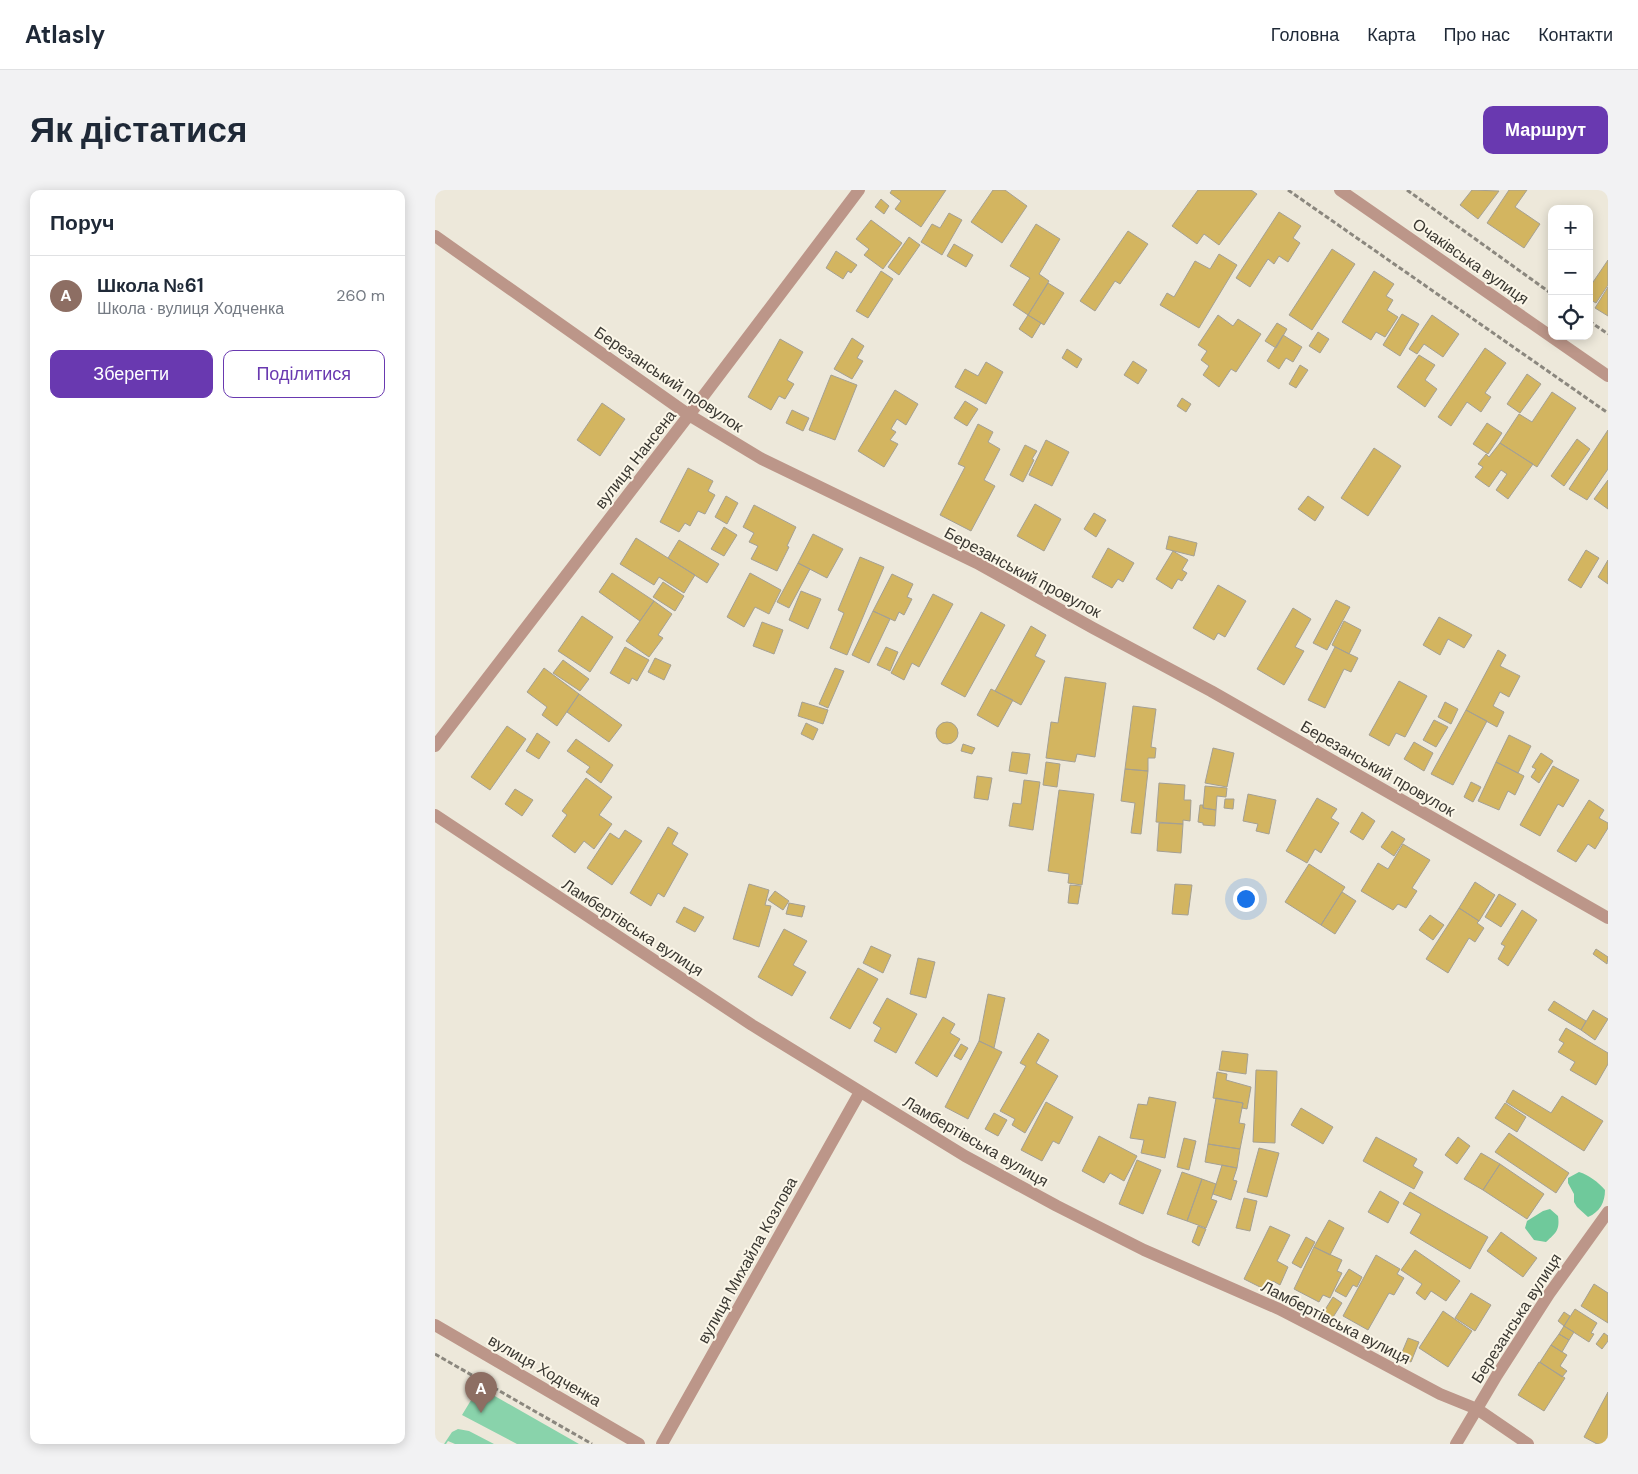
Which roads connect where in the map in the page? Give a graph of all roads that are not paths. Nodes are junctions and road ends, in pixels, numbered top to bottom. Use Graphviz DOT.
graph roads {
  1 [pos="859,190"];
  2 [pos="1340,190"];
  3 [pos="435,236"];
  4 [pos="1608,376"];
  5 [pos="689,415"];
  6 [pos="435,746"];
  7 [pos="435,816"];
  8 [pos="1608,918"];
  9 [pos="859,1092"];
  10 [pos="1608,1212"];
  11 [pos="435,1325"];
  12 [pos="1477,1409"];
  13 [pos="639,1444"];
  14 [pos="662,1444"];
  15 [pos="1456,1444"];
  16 [pos="1528,1444"];
  1 -- 5 [label="street, вулиця Нансена"];
  2 -- 4 [label="street, Очаківська вулиця"];
  3 -- 5 [label="street, Березанський провулок"];
  5 -- 6 [label="street, вулиця Нансена"];
  5 -- 8 [label="street, Березанський провулок"];
  7 -- 9 [label="street, Ламбертівська вулиця"];
  9 -- 12 [label="street, Ламбертівська вулиця"];
  9 -- 14 [label="street, вулиця Михайла Козлова"];
  10 -- 12 [label="street, Березанська вулиця"];
  11 -- 13 [label="street, вулиця Ходченка"];
  12 -- 15 [label="street, Березанська вулиця"];
  12 -- 16 [label="street, Ламбертівська вулиця"];
}
